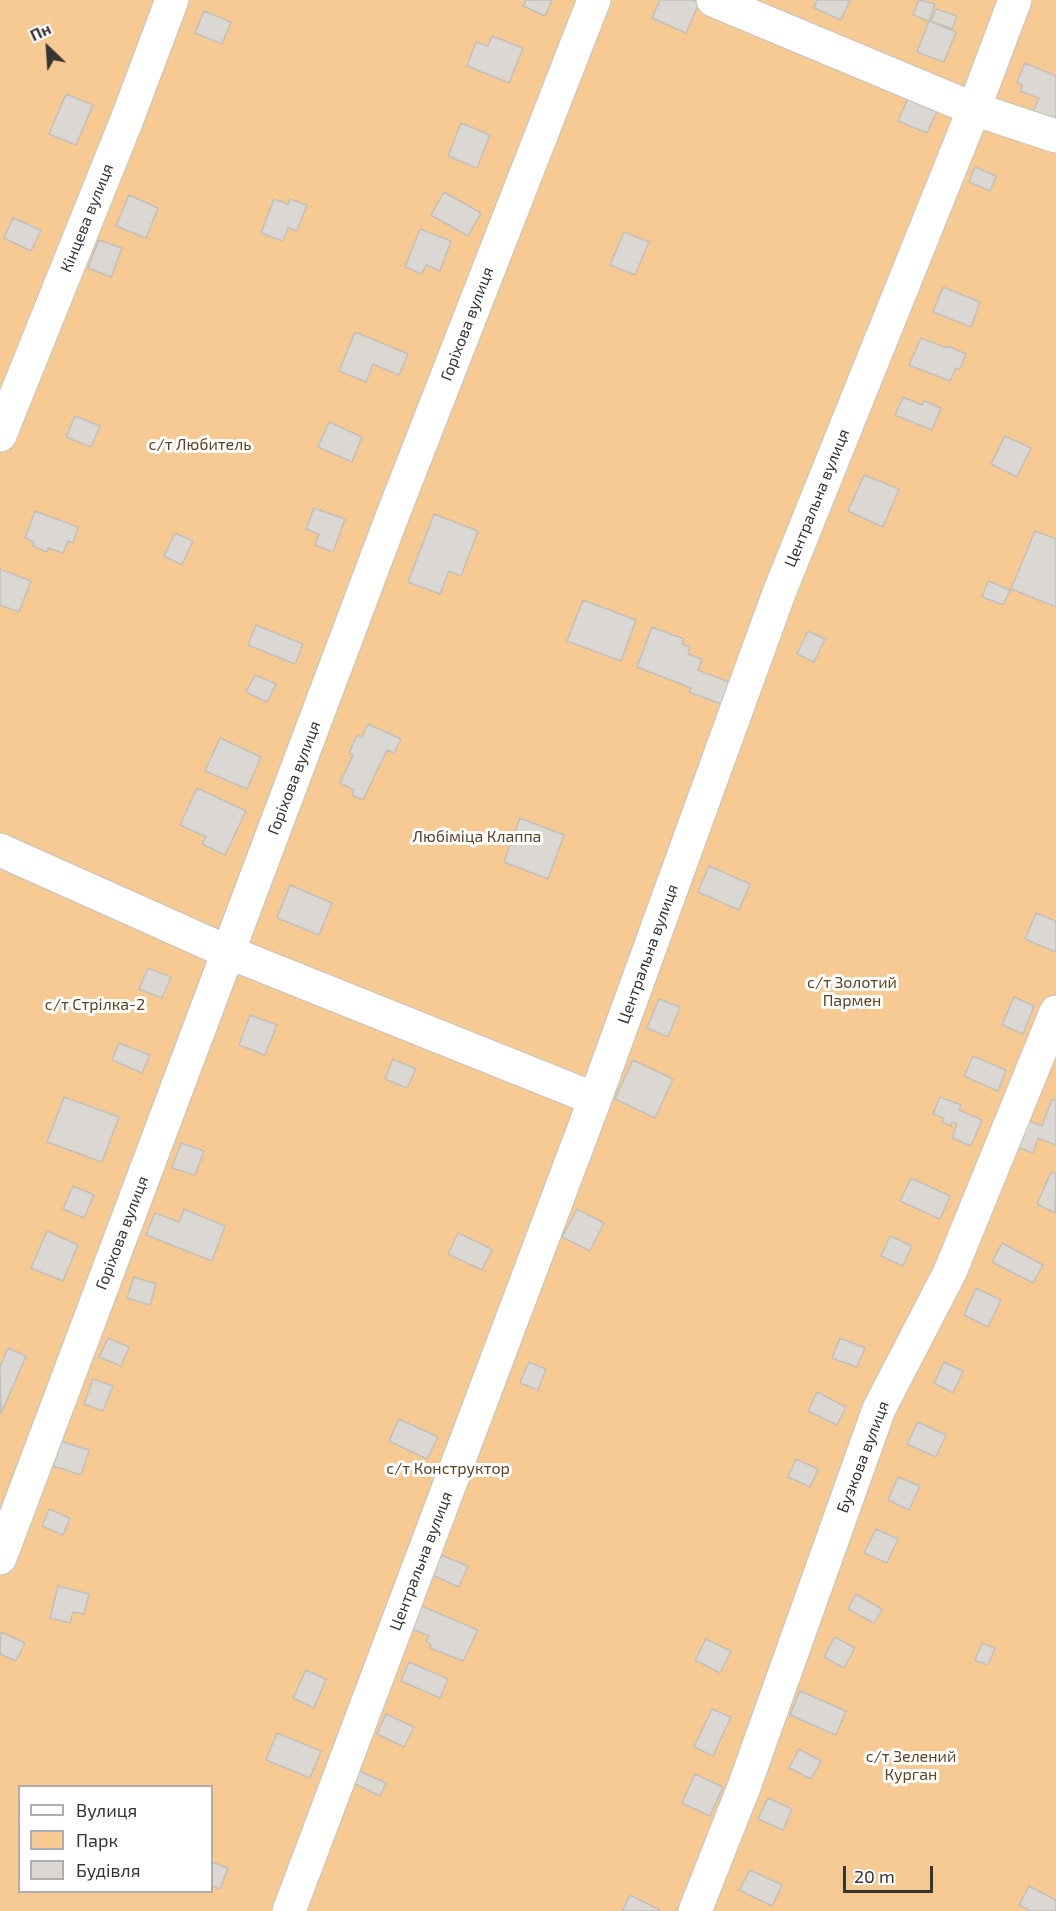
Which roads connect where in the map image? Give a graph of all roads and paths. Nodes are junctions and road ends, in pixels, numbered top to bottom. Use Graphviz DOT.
graph roads {
  1 [pos="172,0"];
  2 [pos="594,0"];
  3 [pos="713,0"];
  4 [pos="1015,0"];
  5 [pos="974,109"];
  6 [pos="1056,136"];
  7 [pos="0,435"];
  8 [pos="0,849"];
  9 [pos="228,952"];
  10 [pos="1056,1012"];
  11 [pos="595,1099"];
  12 [pos="0,1558"];
  13 [pos="289,1911"];
  14 [pos="695,1911"];
  1 -- 7 [label="street, Кінцева вулиця"];
  2 -- 9 [label="street, Горіхова вулиця"];
  3 -- 5 [label="street"];
  4 -- 5 [label="street, Центральна вулиця"];
  5 -- 6 [label="street"];
  5 -- 11 [label="street, Центральна вулиця"];
  8 -- 9 [label="street"];
  9 -- 11 [label="street"];
  9 -- 12 [label="street, Горіхова вулиця"];
  10 -- 14 [label="street, Бузкова вулиця"];
  11 -- 13 [label="street, Центральна вулиця"];
}
